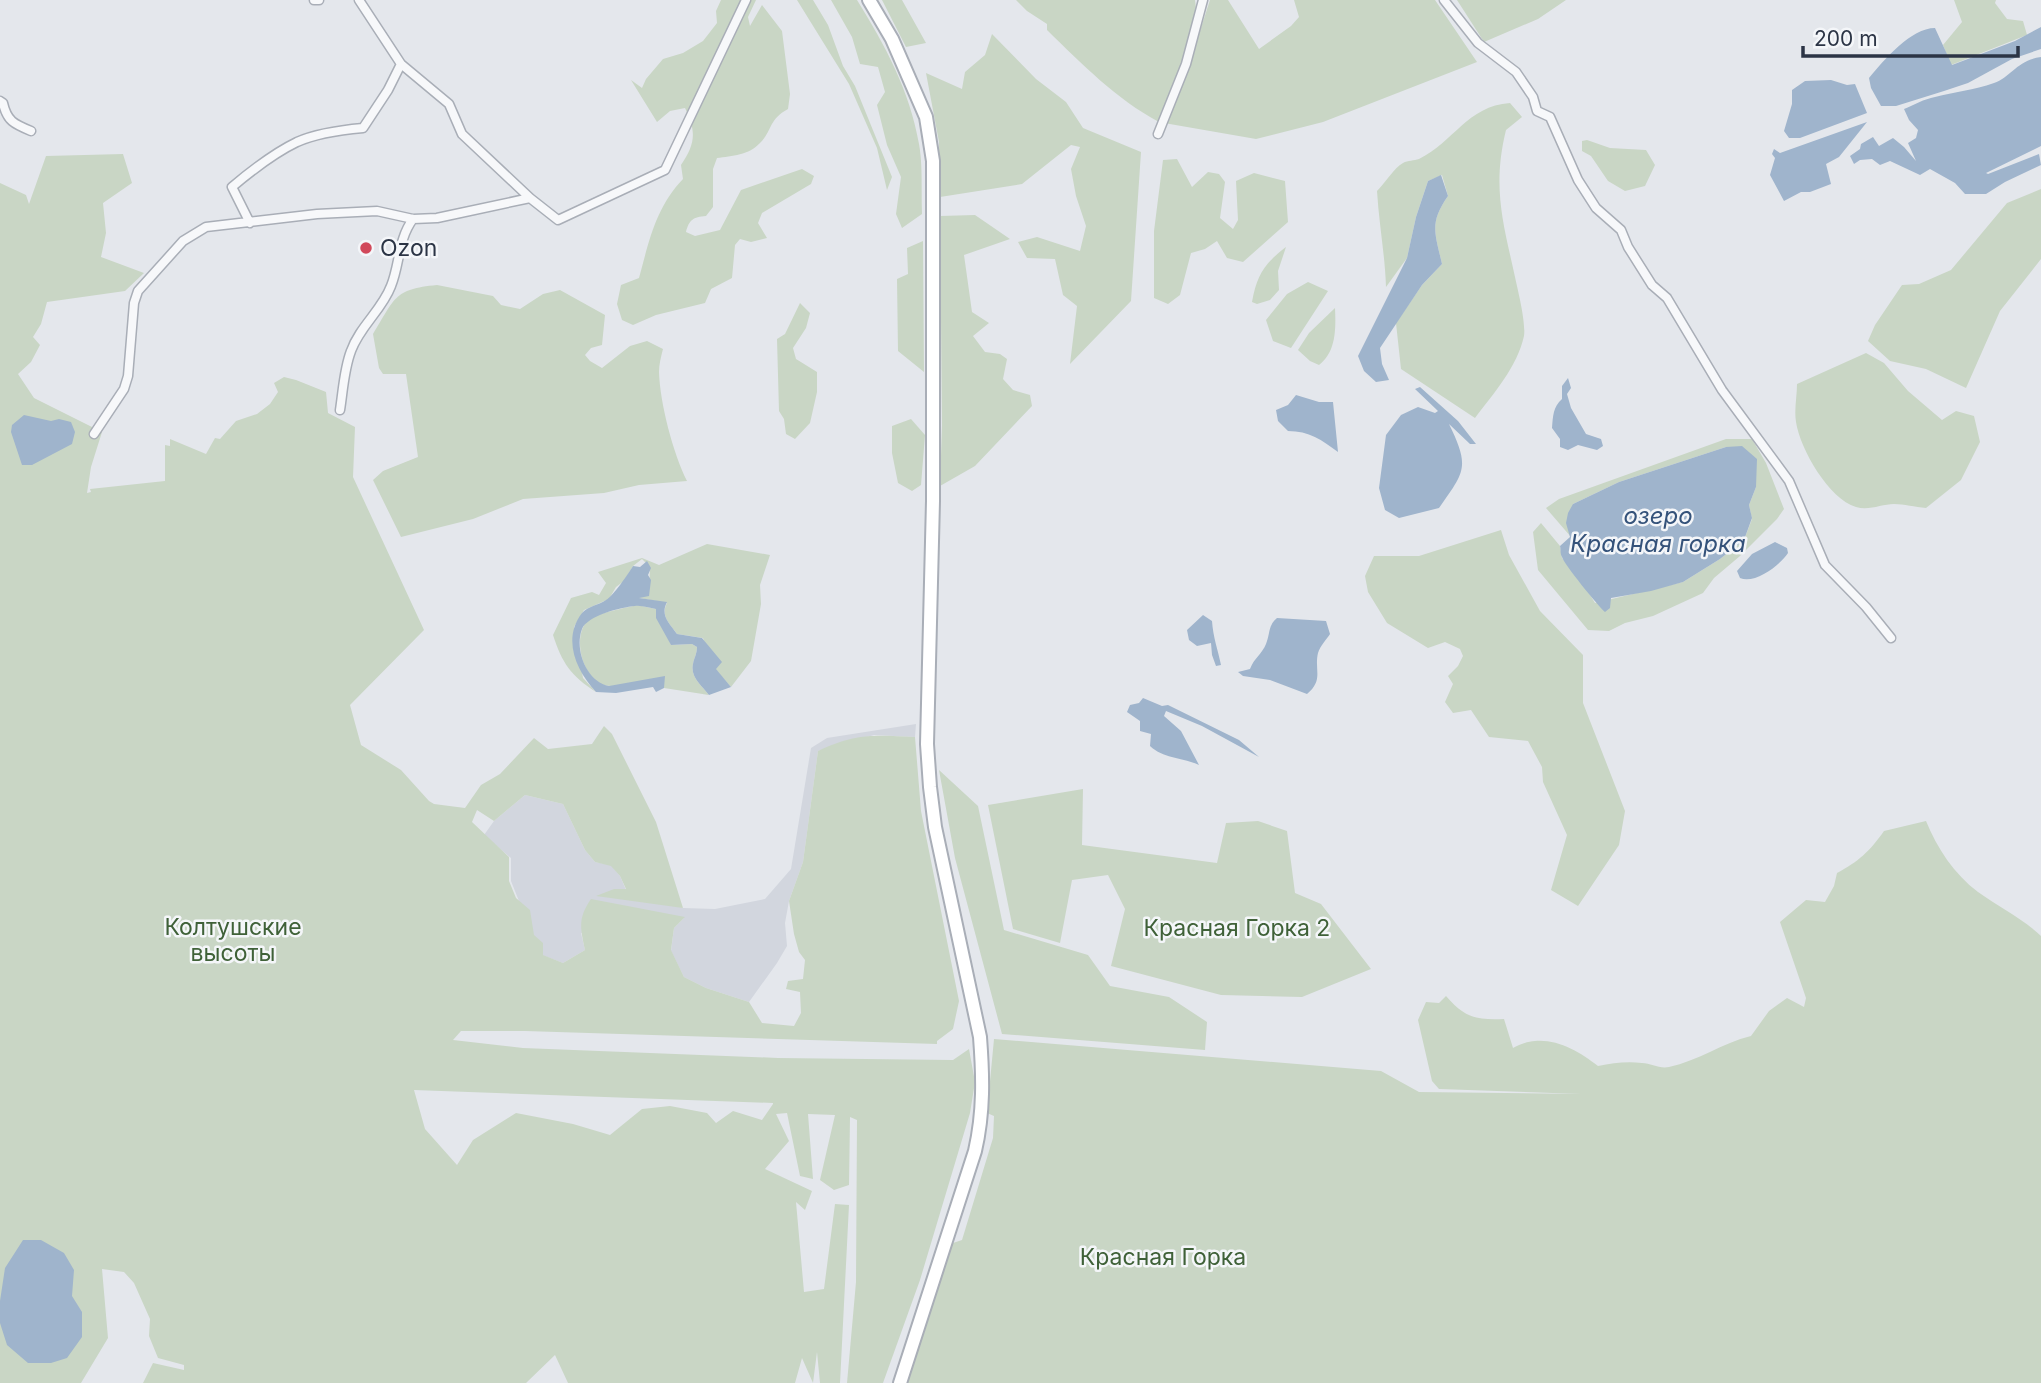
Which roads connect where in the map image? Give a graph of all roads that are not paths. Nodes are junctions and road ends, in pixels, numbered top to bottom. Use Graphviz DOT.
graph roads {
  1 [pos="359,0"];
  2 [pos="746,0"];
  3 [pos="869,0"];
  4 [pos="1203,0"];
  5 [pos="1444,0"];
  6 [pos="401,64"];
  7 [pos="0,101"];
  8 [pos="31,131"];
  9 [pos="1158,134"];
  10 [pos="530,198"];
  11 [pos="413,219"];
  12 [pos="250,223"];
  13 [pos="340,410"];
  14 [pos="94,433"];
  15 [pos="1891,638"];
  16 [pos="900,1383"];
  1 -- 6 [label="street"];
  2 -- 10 [label="street"];
  3 -- 16 [label="main road"];
  4 -- 9 [label="street"];
  5 -- 15 [label="street"];
  6 -- 10 [label="street"];
  6 -- 12 [label="street"];
  7 -- 8 [label="street"];
  10 -- 11 [label="street"];
  11 -- 12 [label="street"];
  11 -- 13 [label="street"];
  12 -- 14 [label="street"];
}
